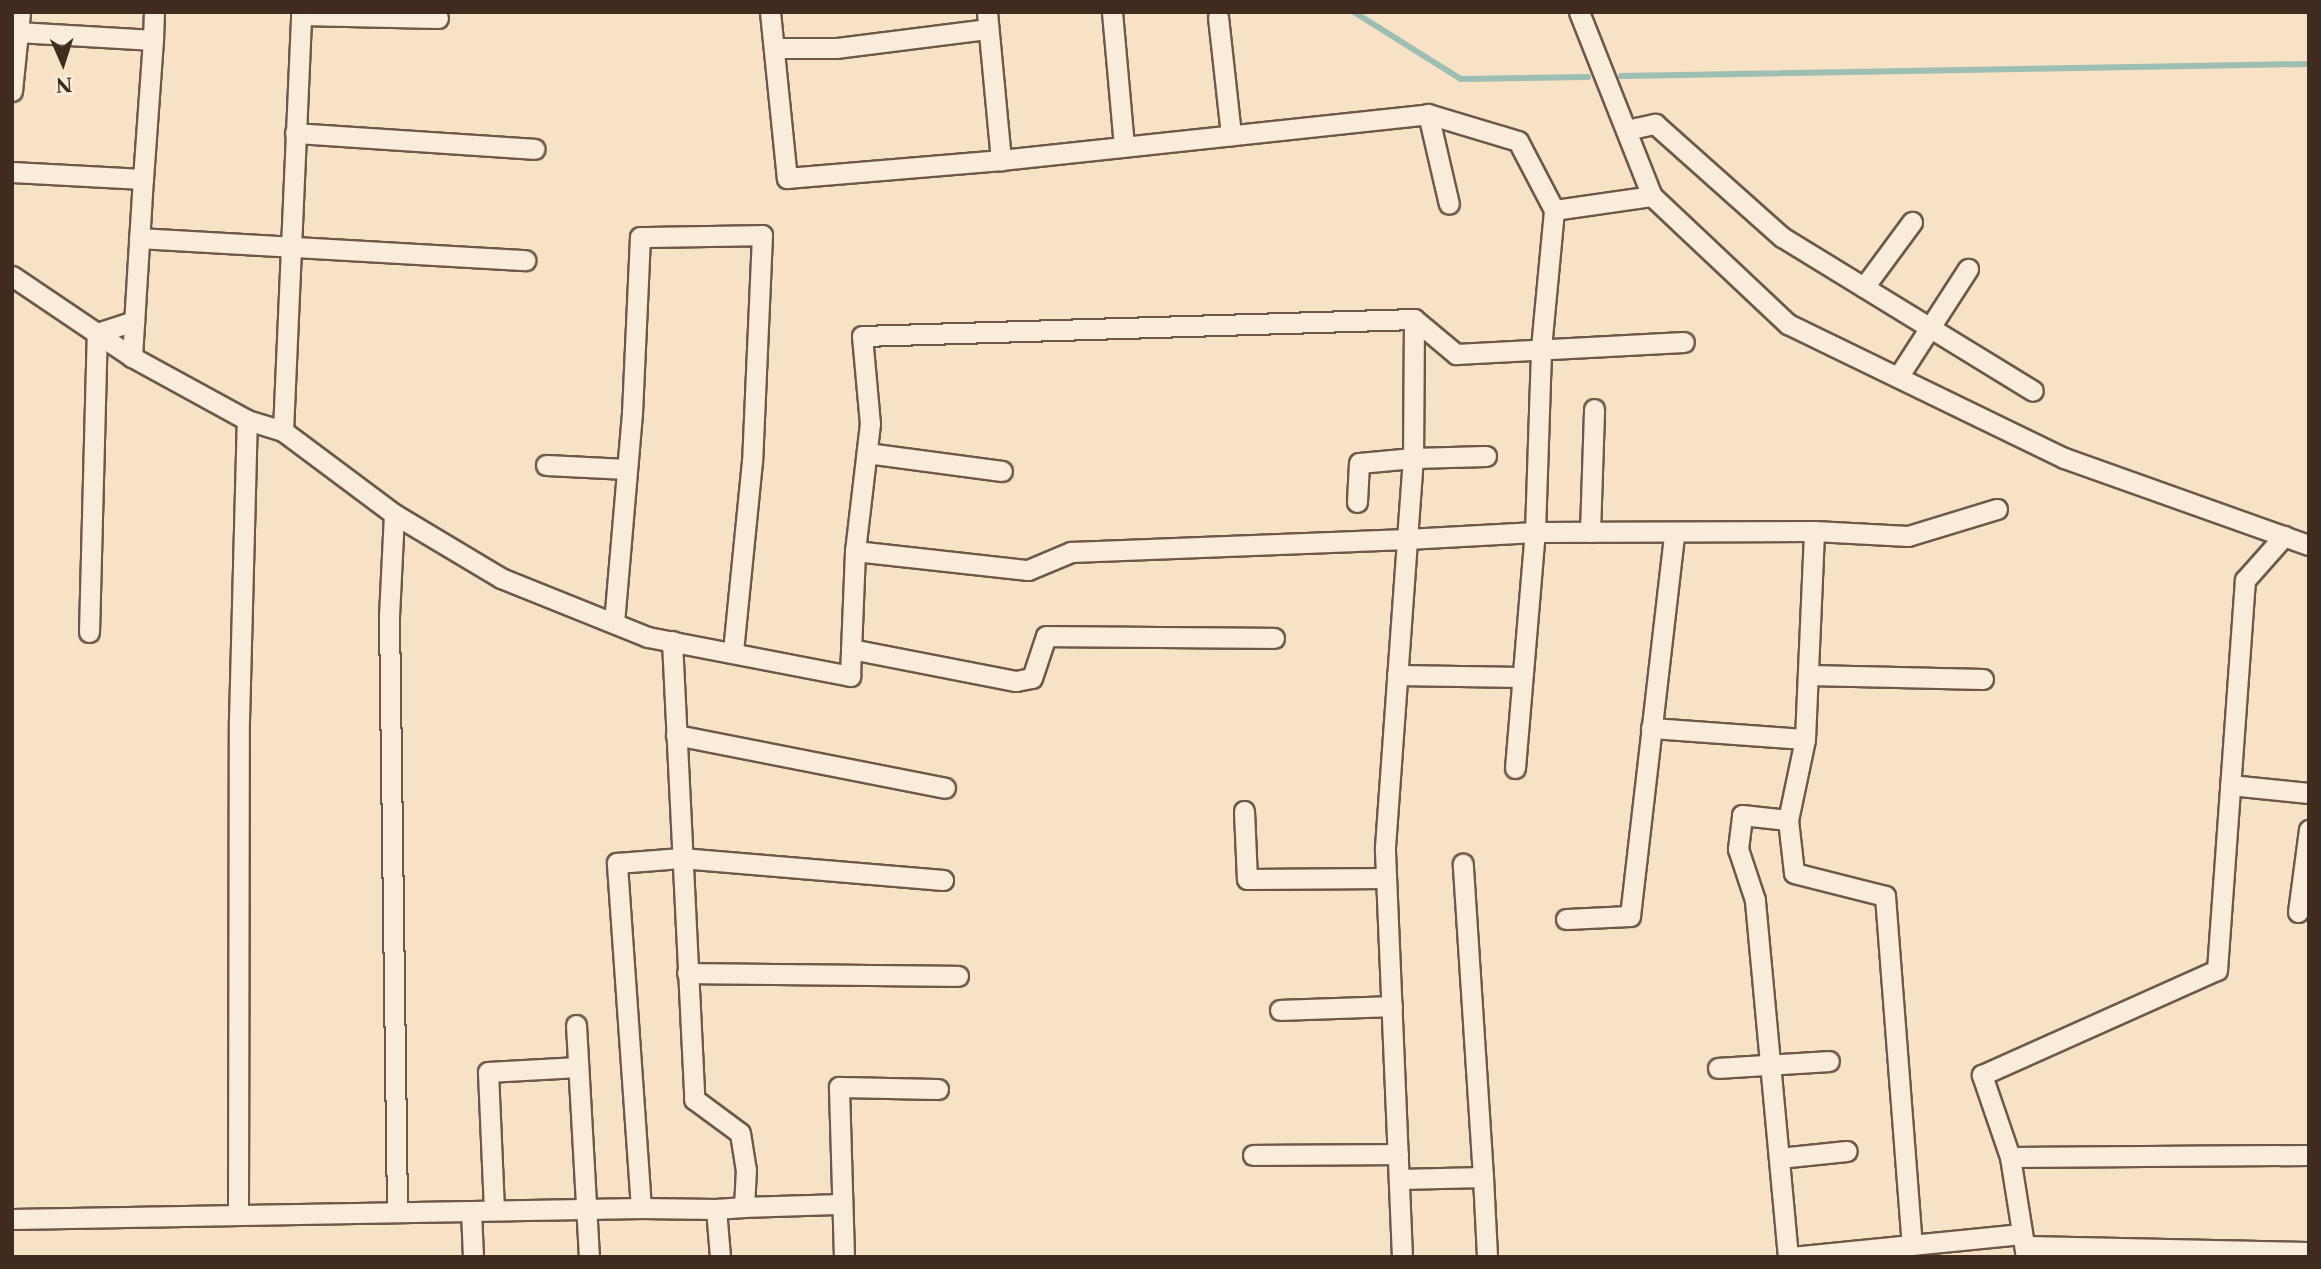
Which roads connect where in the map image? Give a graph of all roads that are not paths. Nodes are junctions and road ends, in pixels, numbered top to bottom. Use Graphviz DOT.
graph roads {
  1 [pos="154,12"];
  2 [pos="771,12"];
  3 [pos="1112,12"];
  4 [pos="1579,12"];
  5 [pos="301,14"];
  6 [pos="1218,17"];
  7 [pos="438,18"];
  8 [pos="987,20"];
  9 [pos="19,22"];
  10 [pos="153,40"];
  11 [pos="774,48"];
  12 [pos="13,81"];
  13 [pos="12,91"];
  14 [pos="1428,114"];
  15 [pos="1626,130"];
  16 [pos="295,133"];
  17 [pos="1231,135"];
  18 [pos="1124,146"];
  19 [pos="534,149"];
  20 [pos="1001,160"];
  21 [pos="12,172"];
  22 [pos="143,179"];
  23 [pos="1652,196"];
  24 [pos="1449,204"];
  25 [pos="1555,210"];
  26 [pos="1912,222"];
  27 [pos="139,238"];
  28 [pos="290,249"];
  29 [pos="525,260"];
  30 [pos="1968,269"];
  31 [pos="12,276"];
  32 [pos="1864,288"];
  33 [pos="1414,319"];
  34 [pos="134,321"];
  35 [pos="1930,328"];
  36 [pos="97,333"];
  37 [pos="1684,342"];
  38 [pos="1541,348"];
  39 [pos="132,357"];
  40 [pos="1898,377"];
  41 [pos="2033,391"];
  42 [pos="1594,409"];
  43 [pos="255,423"];
  44 [pos="283,431"];
  45 [pos="867,453"];
  46 [pos="1486,456"];
  47 [pos="1413,458"];
  48 [pos="546,465"];
  49 [pos="627,469"];
  50 [pos="1002,471"];
  51 [pos="1357,502"];
  52 [pos="1997,509"];
  53 [pos="394,514"];
  54 [pos="1814,531"];
  55 [pos="1535,532"];
  56 [pos="1590,532"];
  57 [pos="1674,533"];
  58 [pos="2284,536"];
  59 [pos="1407,539"];
  60 [pos="2309,545"];
  61 [pos="855,551"];
  62 [pos="614,623"];
  63 [pos="89,632"];
  64 [pos="1274,638"];
  65 [pos="672,641"];
  66 [pos="851,649"];
  67 [pos="733,653"];
  68 [pos="1397,675"];
  69 [pos="1808,675"];
  70 [pos="1522,677"];
  71 [pos="1983,679"];
  72 [pos="1651,728"];
  73 [pos="676,735"];
  74 [pos="1805,739"];
  75 [pos="1514,768"];
  76 [pos="2230,785"];
  77 [pos="945,788"];
  78 [pos="2309,793"];
  79 [pos="1244,811"];
  80 [pos="1788,820"];
  81 [pos="2309,830"];
  82 [pos="681,858"];
  83 [pos="1463,864"];
  84 [pos="1386,878"];
  85 [pos="943,880"];
  86 [pos="2298,912"];
  87 [pos="1566,919"];
  88 [pos="687,973"];
  89 [pos="958,976"];
  90 [pos="1392,1006"];
  91 [pos="1280,1010"];
  92 [pos="576,1025"];
  93 [pos="1829,1061"];
  94 [pos="1770,1064"];
  95 [pos="578,1067"];
  96 [pos="1718,1068"];
  97 [pos="938,1089"];
  98 [pos="1847,1150"];
  99 [pos="1398,1154"];
  100 [pos="1253,1155"];
  101 [pos="2309,1155"];
  102 [pos="2010,1157"];
  103 [pos="1779,1158"];
  104 [pos="1483,1177"];
  105 [pos="1399,1179"];
  106 [pos="842,1204"];
  107 [pos="744,1207"];
  108 [pos="641,1208"];
  109 [pos="585,1209"];
  110 [pos="716,1209"];
  111 [pos="494,1210"];
  112 [pos="471,1211"];
  113 [pos="397,1212"];
  114 [pos="238,1215"];
  115 [pos="12,1219"];
  116 [pos="1912,1245"];
  117 [pos="2024,1246"];
  118 [pos="2309,1252"];
  119 [pos="473,1257"];
  120 [pos="589,1257"];
  121 [pos="720,1257"];
  122 [pos="844,1257"];
  123 [pos="1402,1257"];
  124 [pos="1487,1257"];
  125 [pos="1789,1257"];
  1 -- 10 [label="street"];
  2 -- 11 [label="street"];
  3 -- 18 [label="street"];
  4 -- 15 [label="street"];
  5 -- 7 [label="street"];
  5 -- 16 [label="street"];
  6 -- 17 [label="street"];
  8 -- 11 [label="street"];
  8 -- 20 [label="street"];
  9 -- 10 [label="street"];
  9 -- 12 [label="street"];
  10 -- 22 [label="street"];
  11 -- 20 [label="street"];
  12 -- 13 [label="street"];
  14 -- 17 [label="street"];
  14 -- 24 [label="street"];
  14 -- 25 [label="street"];
  15 -- 23 [label="street"];
  15 -- 32 [label="street"];
  16 -- 19 [label="street"];
  16 -- 28 [label="street"];
  17 -- 18 [label="street"];
  18 -- 20 [label="street"];
  21 -- 22 [label="street"];
  22 -- 27 [label="street"];
  23 -- 25 [label="street"];
  23 -- 40 [label="street"];
  25 -- 38 [label="street"];
  26 -- 32 [label="street"];
  27 -- 28 [label="street"];
  27 -- 34 [label="street"];
  28 -- 29 [label="street"];
  28 -- 44 [label="street"];
  30 -- 35 [label="street"];
  31 -- 36 [label="street"];
  32 -- 35 [label="street"];
  33 -- 38 [label="street"];
  33 -- 45 [label="street"];
  33 -- 47 [label="street"];
  34 -- 36 [label="street"];
  34 -- 39 [label="street"];
  35 -- 40 [label="street"];
  35 -- 41 [label="street"];
  36 -- 39 [label="street"];
  36 -- 63 [label="street"];
  37 -- 38 [label="street"];
  38 -- 55 [label="street"];
  39 -- 43 [label="street"];
  40 -- 58 [label="street"];
  42 -- 56 [label="street"];
  43 -- 44 [label="street"];
  43 -- 114 [label="street"];
  44 -- 53 [label="street"];
  45 -- 50 [label="street"];
  45 -- 61 [label="street"];
  46 -- 47 [label="street"];
  47 -- 51 [label="street"];
  47 -- 59 [label="street"];
  48 -- 49 [label="street"];
  49 -- 62 [label="street"];
  49 -- 67 [label="street"];
  52 -- 54 [label="street"];
  53 -- 62 [label="street"];
  53 -- 113 [label="street"];
  54 -- 57 [label="street"];
  54 -- 69 [label="street"];
  55 -- 56 [label="street"];
  55 -- 59 [label="street"];
  55 -- 70 [label="street"];
  56 -- 57 [label="street"];
  57 -- 72 [label="street"];
  58 -- 60 [label="street"];
  58 -- 76 [label="street"];
  59 -- 61 [label="street"];
  59 -- 68 [label="street"];
  61 -- 66 [label="street"];
  62 -- 65 [label="street"];
  64 -- 66 [label="street"];
  65 -- 67 [label="street"];
  65 -- 73 [label="street"];
  66 -- 67 [label="street"];
  68 -- 70 [label="street"];
  68 -- 84 [label="street"];
  69 -- 71 [label="street"];
  69 -- 74 [label="street"];
  70 -- 75 [label="street"];
  72 -- 74 [label="street"];
  72 -- 87 [label="street"];
  73 -- 77 [label="street"];
  73 -- 82 [label="street"];
  74 -- 80 [label="street"];
  76 -- 78 [label="street"];
  76 -- 102 [label="street"];
  79 -- 84 [label="street"];
  80 -- 94 [label="street"];
  80 -- 116 [label="street"];
  81 -- 86 [label="street"];
  82 -- 85 [label="street"];
  82 -- 88 [label="street"];
  82 -- 108 [label="street"];
  83 -- 104 [label="street"];
  84 -- 90 [label="street"];
  88 -- 89 [label="street"];
  88 -- 107 [label="street"];
  90 -- 91 [label="street"];
  90 -- 99 [label="street"];
  92 -- 95 [label="street"];
  93 -- 94 [label="street"];
  94 -- 96 [label="street"];
  94 -- 103 [label="street"];
  95 -- 109 [label="street"];
  95 -- 111 [label="street"];
  97 -- 106 [label="street"];
  98 -- 103 [label="street"];
  99 -- 100 [label="street"];
  99 -- 105 [label="street"];
  101 -- 102 [label="street"];
  102 -- 117 [label="street"];
  103 -- 125 [label="street"];
  104 -- 105 [label="street"];
  104 -- 124 [label="street"];
  105 -- 123 [label="street"];
  106 -- 107 [label="street"];
  106 -- 122 [label="street"];
  107 -- 110 [label="street"];
  108 -- 109 [label="street"];
  108 -- 110 [label="street"];
  109 -- 111 [label="street"];
  109 -- 120 [label="street"];
  110 -- 121 [label="street"];
  111 -- 112 [label="street"];
  112 -- 113 [label="street"];
  112 -- 119 [label="street"];
  113 -- 114 [label="street"];
  114 -- 115 [label="street"];
  116 -- 117 [label="street"];
  116 -- 125 [label="street"];
  117 -- 118 [label="street"];
}
